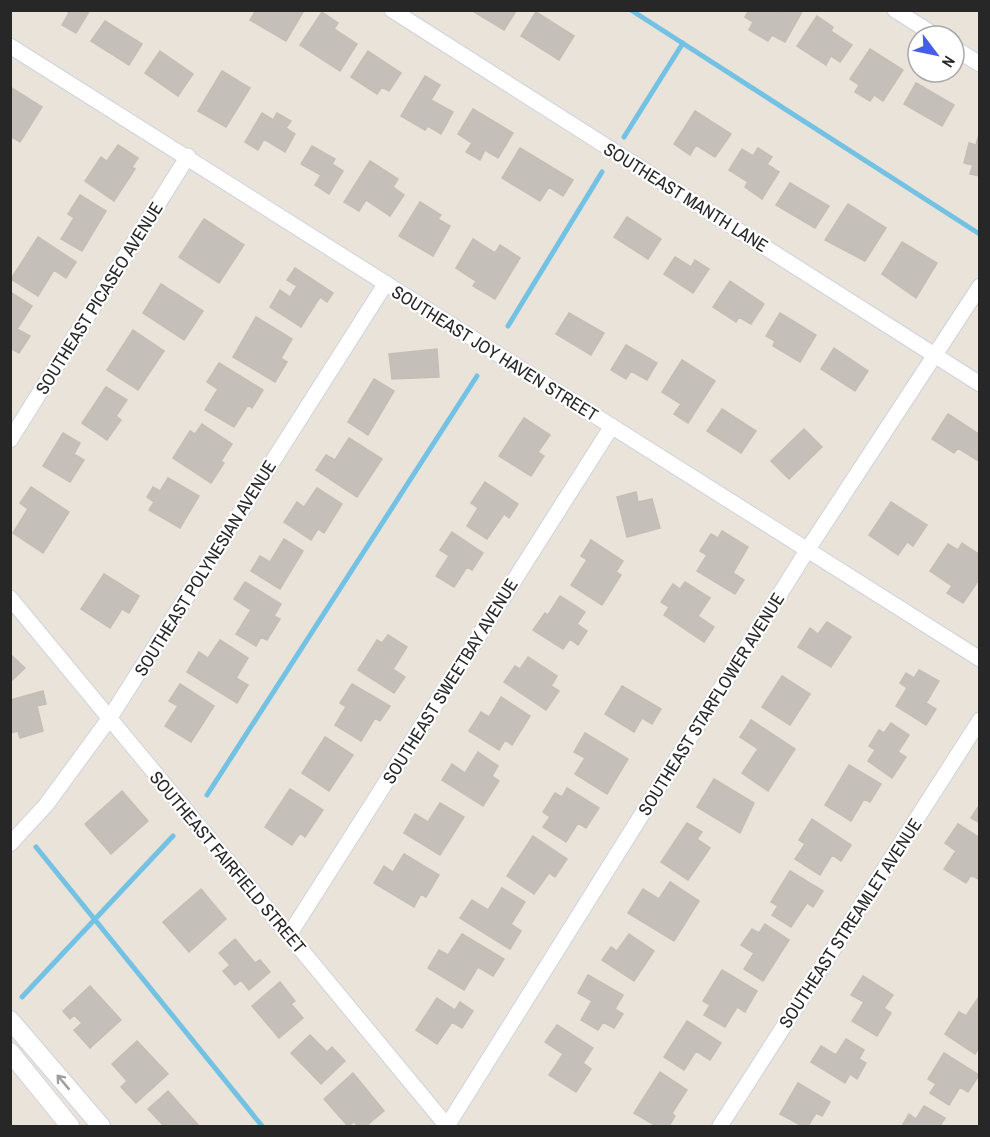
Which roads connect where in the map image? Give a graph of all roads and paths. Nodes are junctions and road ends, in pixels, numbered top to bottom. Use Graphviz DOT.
graph roads {
  1 [pos="392,10"];
  2 [pos="896,10"];
  3 [pos="918,24"];
  4 [pos="10,46"];
  5 [pos="966,55"];
  6 [pos="980,64"];
  7 [pos="188,156"];
  8 [pos="386,283"];
  9 [pos="980,286"];
  10 [pos="935,356"];
  11 [pos="980,384"];
  12 [pos="612,426"];
  13 [pos="10,440"];
  14 [pos="808,549"];
  15 [pos="10,597"];
  16 [pos="980,659"];
  17 [pos="109,719"];
  18 [pos="980,720"];
  19 [pos="10,844"];
  20 [pos="289,935"];
  21 [pos="10,1020"];
  22 [pos="10,1052"];
  23 [pos="70,1126"];
  24 [pos="101,1126"];
  25 [pos="447,1126"];
  26 [pos="720,1126"];
  1 -- 10 [label="street, SOUTHEAST MANTH LANE"];
  2 -- 3 [label="street"];
  4 -- 7 [label="street, SOUTHEAST JOY HAVEN STREET"];
  5 -- 6 [label="street"];
  7 -- 8 [label="street, SOUTHEAST JOY HAVEN STREET"];
  7 -- 13 [label="street, SOUTHEAST PICASEO AVENUE"];
  8 -- 12 [label="street, SOUTHEAST JOY HAVEN STREET"];
  8 -- 17 [label="street, SOUTHEAST POLYNESIAN AVENUE"];
  9 -- 10 [label="street, SOUTHEAST STARFLOWER AVENUE"];
  10 -- 11 [label="street, SOUTHEAST MANTH LANE"];
  10 -- 14 [label="street, SOUTHEAST STARFLOWER AVENUE"];
  12 -- 14 [label="street, SOUTHEAST JOY HAVEN STREET"];
  12 -- 20 [label="street, SOUTHEAST SWEETBAY AVENUE"];
  14 -- 16 [label="street, SOUTHEAST JOY HAVEN STREET"];
  14 -- 25 [label="street, SOUTHEAST STARFLOWER AVENUE"];
  15 -- 17 [label="street, SOUTHEAST FAIRFIELD STREET"];
  17 -- 19 [label="street, SOUTHEAST POLYNESIAN AVENUE"];
  17 -- 20 [label="street, SOUTHEAST FAIRFIELD STREET"];
  18 -- 26 [label="street, SOUTHEAST STREAMLET AVENUE"];
  20 -- 25 [label="street, SOUTHEAST FAIRFIELD STREET"];
  24 -- 21 [label="street, one-way"];
  22 -- 23 [label="street"];
}
